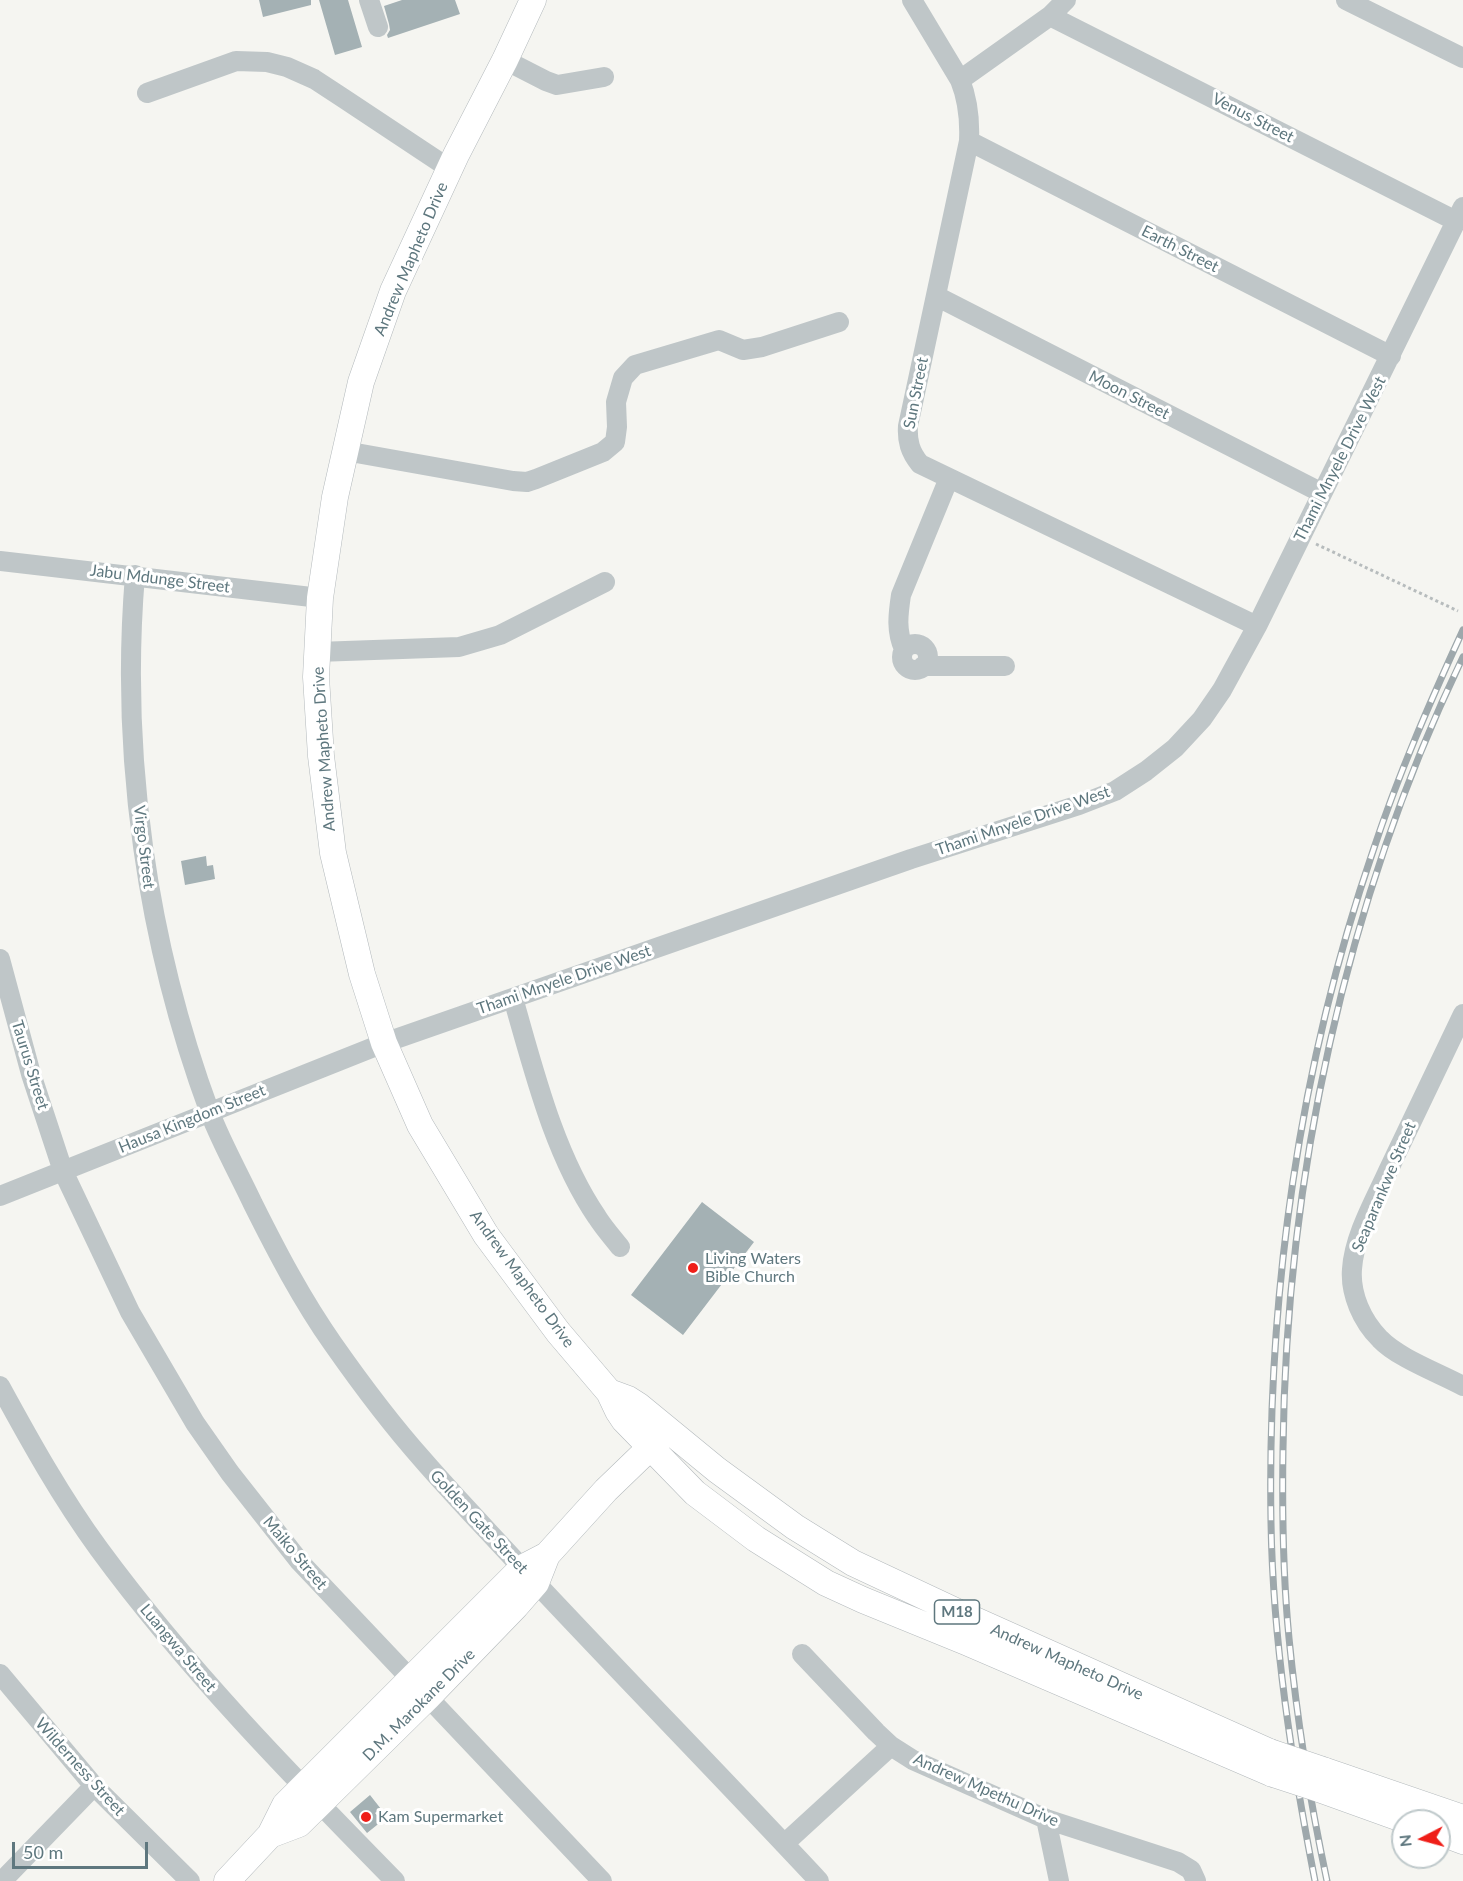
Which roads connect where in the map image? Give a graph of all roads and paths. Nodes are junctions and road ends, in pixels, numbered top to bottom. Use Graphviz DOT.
graph roads {
  1 [pos="369,0"];
  2 [pos="533,0"];
  3 [pos="912,0"];
  4 [pos="1066,0"];
  5 [pos="1346,0"];
  6 [pos="1050,16"];
  7 [pos="378,27"];
  8 [pos="1463,58"];
  9 [pos="505,60"];
  10 [pos="604,77"];
  11 [pos="960,80"];
  12 [pos="147,93"];
  13 [pos="969,141"];
  14 [pos="450,169"];
  15 [pos="1460,214"];
  16 [pos="936,296"];
  17 [pos="839,322"];
  18 [pos="1391,356"];
  19 [pos="345,452"];
  20 [pos="950,478"];
  21 [pos="1322,493"];
  22 [pos="1301,537"];
  23 [pos="0,561"];
  24 [pos="135,575"];
  25 [pos="605,582"];
  26 [pos="320,598"];
  27 [pos="1458,611"];
  28 [pos="1257,626"];
  29 [pos="317,652"];
  30 [pos="1005,666"];
  31 [pos="0,958"];
  32 [pos="513,998"];
  33 [pos="1463,1014"];
  34 [pos="384,1043"];
  35 [pos="210,1111"];
  36 [pos="63,1171"];
  37 [pos="0,1196"];
  38 [pos="620,1247"];
  39 [pos="0,1386"];
  40 [pos="1463,1386"];
  41 [pos="659,1439"];
  42 [pos="529,1576"];
  43 [pos="802,1654"];
  44 [pos="0,1674"];
  45 [pos="410,1679"];
  46 [pos="428,1697"];
  47 [pos="891,1746"];
  48 [pos="1321,1779"];
  49 [pos="94,1786"];
  50 [pos="311,1796"];
  51 [pos="1391,1813"];
  52 [pos="1463,1818"];
  53 [pos="1046,1819"];
  54 [pos="784,1844"];
  55 [pos="2,1881"];
  56 [pos="190,1881"];
  57 [pos="227,1881"];
  58 [pos="395,1881"];
  59 [pos="602,1881"];
  60 [pos="819,1881"];
  61 [pos="1059,1881"];
  62 [pos="1196,1881"];
  1 -- 7 [label="street"];
  2 -- 9 [label="main road, Andrew Mapheto Drive"];
  3 -- 11 [label="street, Sun Street"];
  4 -- 6 [label="street"];
  5 -- 8 [label="street"];
  6 -- 11 [label="street"];
  6 -- 15 [label="street, Venus Street"];
  9 -- 10 [label="street"];
  9 -- 14 [label="main road, Andrew Mapheto Drive"];
  11 -- 13 [label="street, Sun Street"];
  12 -- 14 [label="street"];
  13 -- 16 [label="street, Sun Street"];
  13 -- 18 [label="street, Earth Street"];
  14 -- 19 [label="main road, Andrew Mapheto Drive"];
  15 -- 18 [label="street, Thami Mnyele Drive West"];
  16 -- 20 [label="street, Sun Street"];
  16 -- 21 [label="street, Moon Street"];
  17 -- 19 [label="street"];
  18 -- 21 [label="street, Thami Mnyele Drive West"];
  19 -- 26 [label="main road, Andrew Mapheto Drive"];
  20 -- 28 [label="street, Sun Street"];
  20 -- 30 [label="street"];
  21 -- 22 [label="street, Thami Mnyele Drive West"];
  22 -- 27 [label="path"];
  22 -- 28 [label="street, Thami Mnyele Drive West"];
  23 -- 24 [label="street, Jabu Mdunge Street"];
  24 -- 26 [label="street, Jabu Mdunge Street"];
  24 -- 35 [label="street, Virgo Street"];
  25 -- 29 [label="street"];
  26 -- 29 [label="main road, Andrew Mapheto Drive"];
  28 -- 32 [label="street, Thami Mnyele Drive West"];
  29 -- 34 [label="main road, Andrew Mapheto Drive"];
  31 -- 36 [label="street, Taurus Street"];
  32 -- 34 [label="street, Thami Mnyele Drive West"];
  32 -- 38 [label="street"];
  33 -- 40 [label="street, Seaparankwe Street"];
  34 -- 35 [label="street, Hausa Kingdom Street"];
  34 -- 41 [label="main road, Andrew Mapheto Drive"];
  35 -- 36 [label="street, Hausa Kingdom Street"];
  35 -- 42 [label="street, Golden Gate Street"];
  36 -- 37 [label="street, Hausa Kingdom Street"];
  36 -- 45 [label="street, Maiko Street"];
  39 -- 50 [label="street, Luangwa Street"];
  41 -- 42 [label="main road, D.M. Marokane Drive"];
  41 -- 48 [label="main road, Andrew Mapheto Drive / M18, bridge"];
  42 -- 45 [label="main road, D.M. Marokane Drive"];
  42 -- 46 [label="main road, D.M. Marokane Drive"];
  42 -- 54 [label="street, Golden Gate Street"];
  43 -- 47 [label="street, Andrew Mpethu Drive"];
  44 -- 49 [label="street, Wilderness Street"];
  45 -- 46 [label="street, Maiko Street"];
  45 -- 50 [label="main road, D.M. Marokane Drive"];
  46 -- 50 [label="main road, D.M. Marokane Drive"];
  46 -- 59 [label="street, Maiko Street"];
  47 -- 53 [label="street, Andrew Mpethu Drive"];
  47 -- 54 [label="street"];
  48 -- 51 [label="main road, Andrew Mapheto Drive"];
  48 -- 52 [label="main road, Andrew Mapheto Drive"];
  49 -- 55 [label="street"];
  49 -- 56 [label="street, Wilderness Street"];
  50 -- 57 [label="main road, D.M. Marokane Drive"];
  50 -- 58 [label="street, Luangwa Street"];
  53 -- 61 [label="street"];
  53 -- 62 [label="street, Andrew Mpethu Drive"];
  54 -- 60 [label="street, Golden Gate Street"];
}
